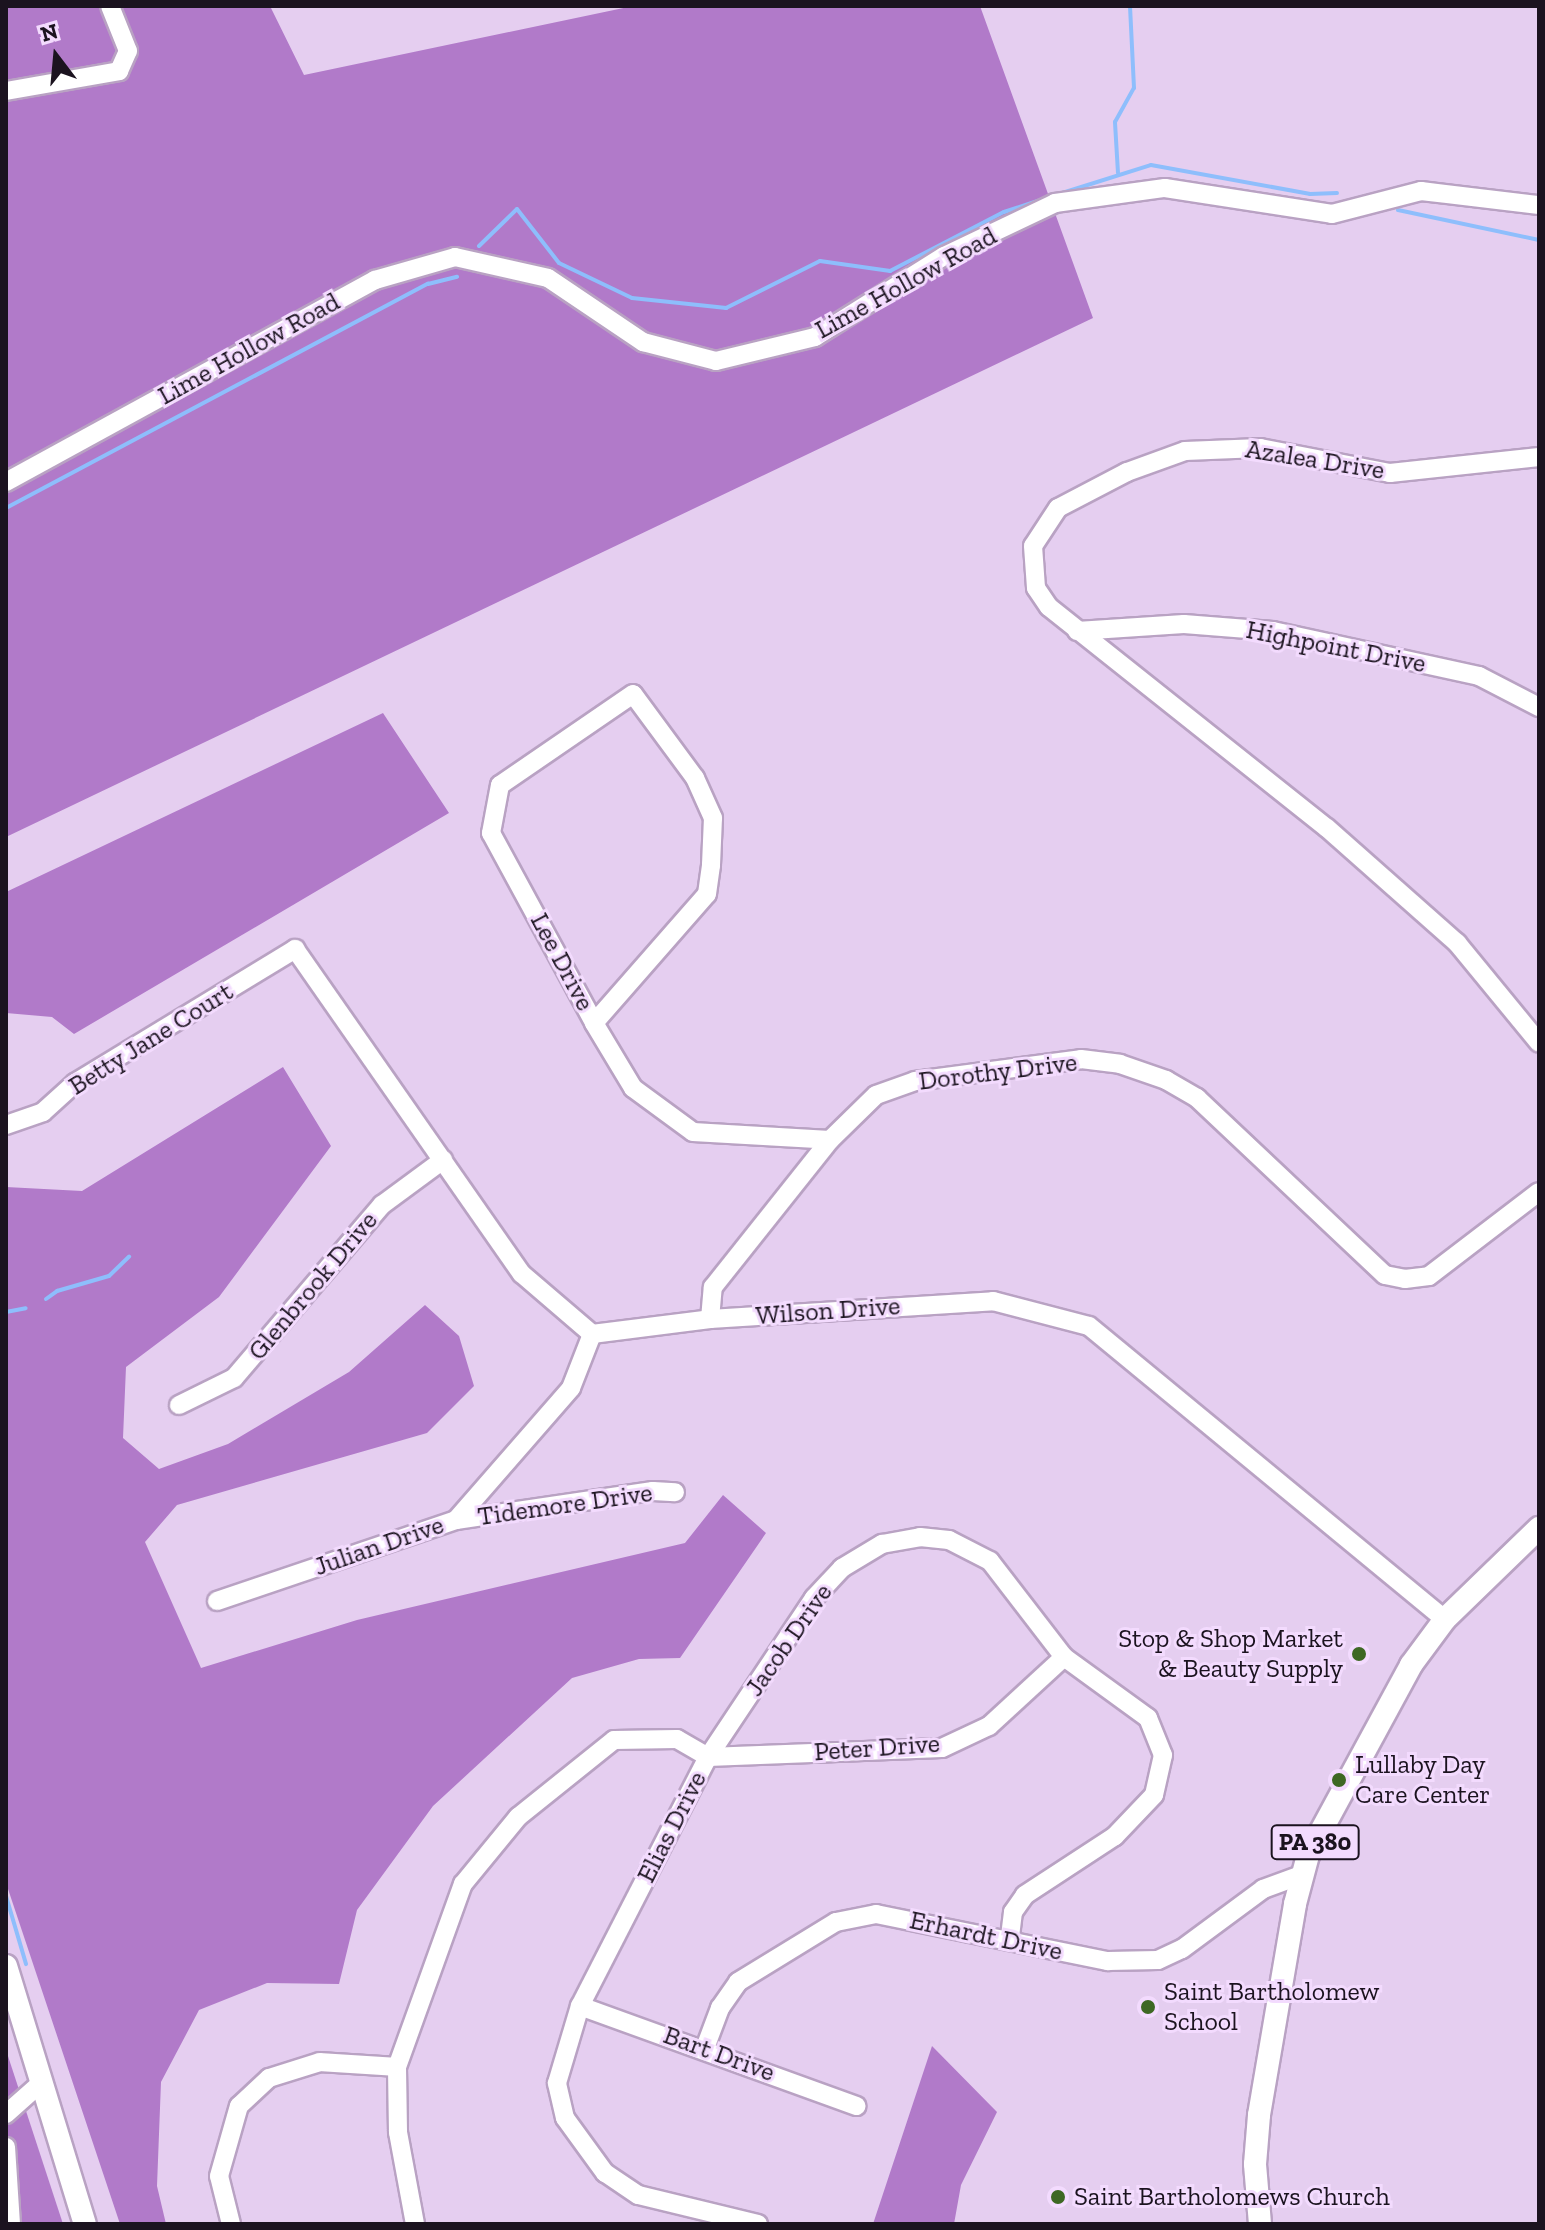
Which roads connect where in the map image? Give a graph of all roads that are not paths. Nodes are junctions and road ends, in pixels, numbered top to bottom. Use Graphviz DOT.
graph roads {
  1 [pos="110,6"];
  2 [pos="6,91"];
  3 [pos="1539,205"];
  4 [pos="1539,457"];
  5 [pos="6,482"];
  6 [pos="1077,631"];
  7 [pos="1539,707"];
  8 [pos="594,1023"];
  9 [pos="1539,1043"];
  10 [pos="6,1125"];
  11 [pos="830,1140"];
  12 [pos="443,1160"];
  13 [pos="1539,1192"];
  14 [pos="710,1319"];
  15 [pos="592,1334"];
  16 [pos="179,1405"];
  17 [pos="675,1492"];
  18 [pos="456,1520"];
  19 [pos="1539,1528"];
  20 [pos="217,1601"];
  21 [pos="1445,1619"];
  22 [pos="1064,1657"];
  23 [pos="708,1757"];
  24 [pos="1301,1875"];
  25 [pos="1010,1938"];
  26 [pos="6,1966"];
  27 [pos="580,2006"];
  28 [pos="705,2048"];
  29 [pos="397,2067"];
  30 [pos="42,2082"];
  31 [pos="857,2106"];
  32 [pos="6,2114"];
  33 [pos="6,2147"];
  34 [pos="11,2224"];
  35 [pos="85,2224"];
  36 [pos="231,2224"];
  37 [pos="415,2224"];
  38 [pos="758,2224"];
  39 [pos="1260,2224"];
  1 -- 2 [label="street"];
  3 -- 5 [label="street, Lime Hollow Road"];
  4 -- 6 [label="street, Azalea Drive"];
  6 -- 7 [label="street, Highpoint Drive"];
  6 -- 9 [label="street"];
  8 -- 8 [label="street, Lee Drive"];
  8 -- 11 [label="street, Lee Drive"];
  10 -- 12 [label="street, Betty Jane Court"];
  11 -- 13 [label="street, Dorothy Drive"];
  11 -- 14 [label="street, Dorothy Drive"];
  12 -- 15 [label="street"];
  12 -- 16 [label="street, Glenbrook Drive"];
  14 -- 15 [label="street, Wilson Drive"];
  14 -- 21 [label="street, Wilson Drive"];
  15 -- 18 [label="street, Julian Drive"];
  17 -- 18 [label="street, Tidemore Drive"];
  18 -- 20 [label="street, Julian Drive"];
  19 -- 21 [label="main road, PA 380"];
  21 -- 24 [label="main road, PA 380"];
  22 -- 23 [label="street, Peter Drive"];
  22 -- 23 [label="street, Jacob Drive"];
  22 -- 25 [label="street, Jacob Drive"];
  23 -- 27 [label="street, Elias Drive"];
  23 -- 29 [label="street, Elias Drive"];
  24 -- 25 [label="street, Erhardt Drive"];
  24 -- 39 [label="main road, PA 380"];
  25 -- 28 [label="street, Erhardt Drive"];
  26 -- 30 [label="main road"];
  27 -- 28 [label="street, Bart Drive"];
  27 -- 38 [label="street, Elias Drive"];
  28 -- 31 [label="street, Bart Drive"];
  29 -- 36 [label="street"];
  29 -- 37 [label="street, Elias Drive"];
  30 -- 32 [label="street"];
  30 -- 35 [label="main road"];
  33 -- 34 [label="street"];
}
